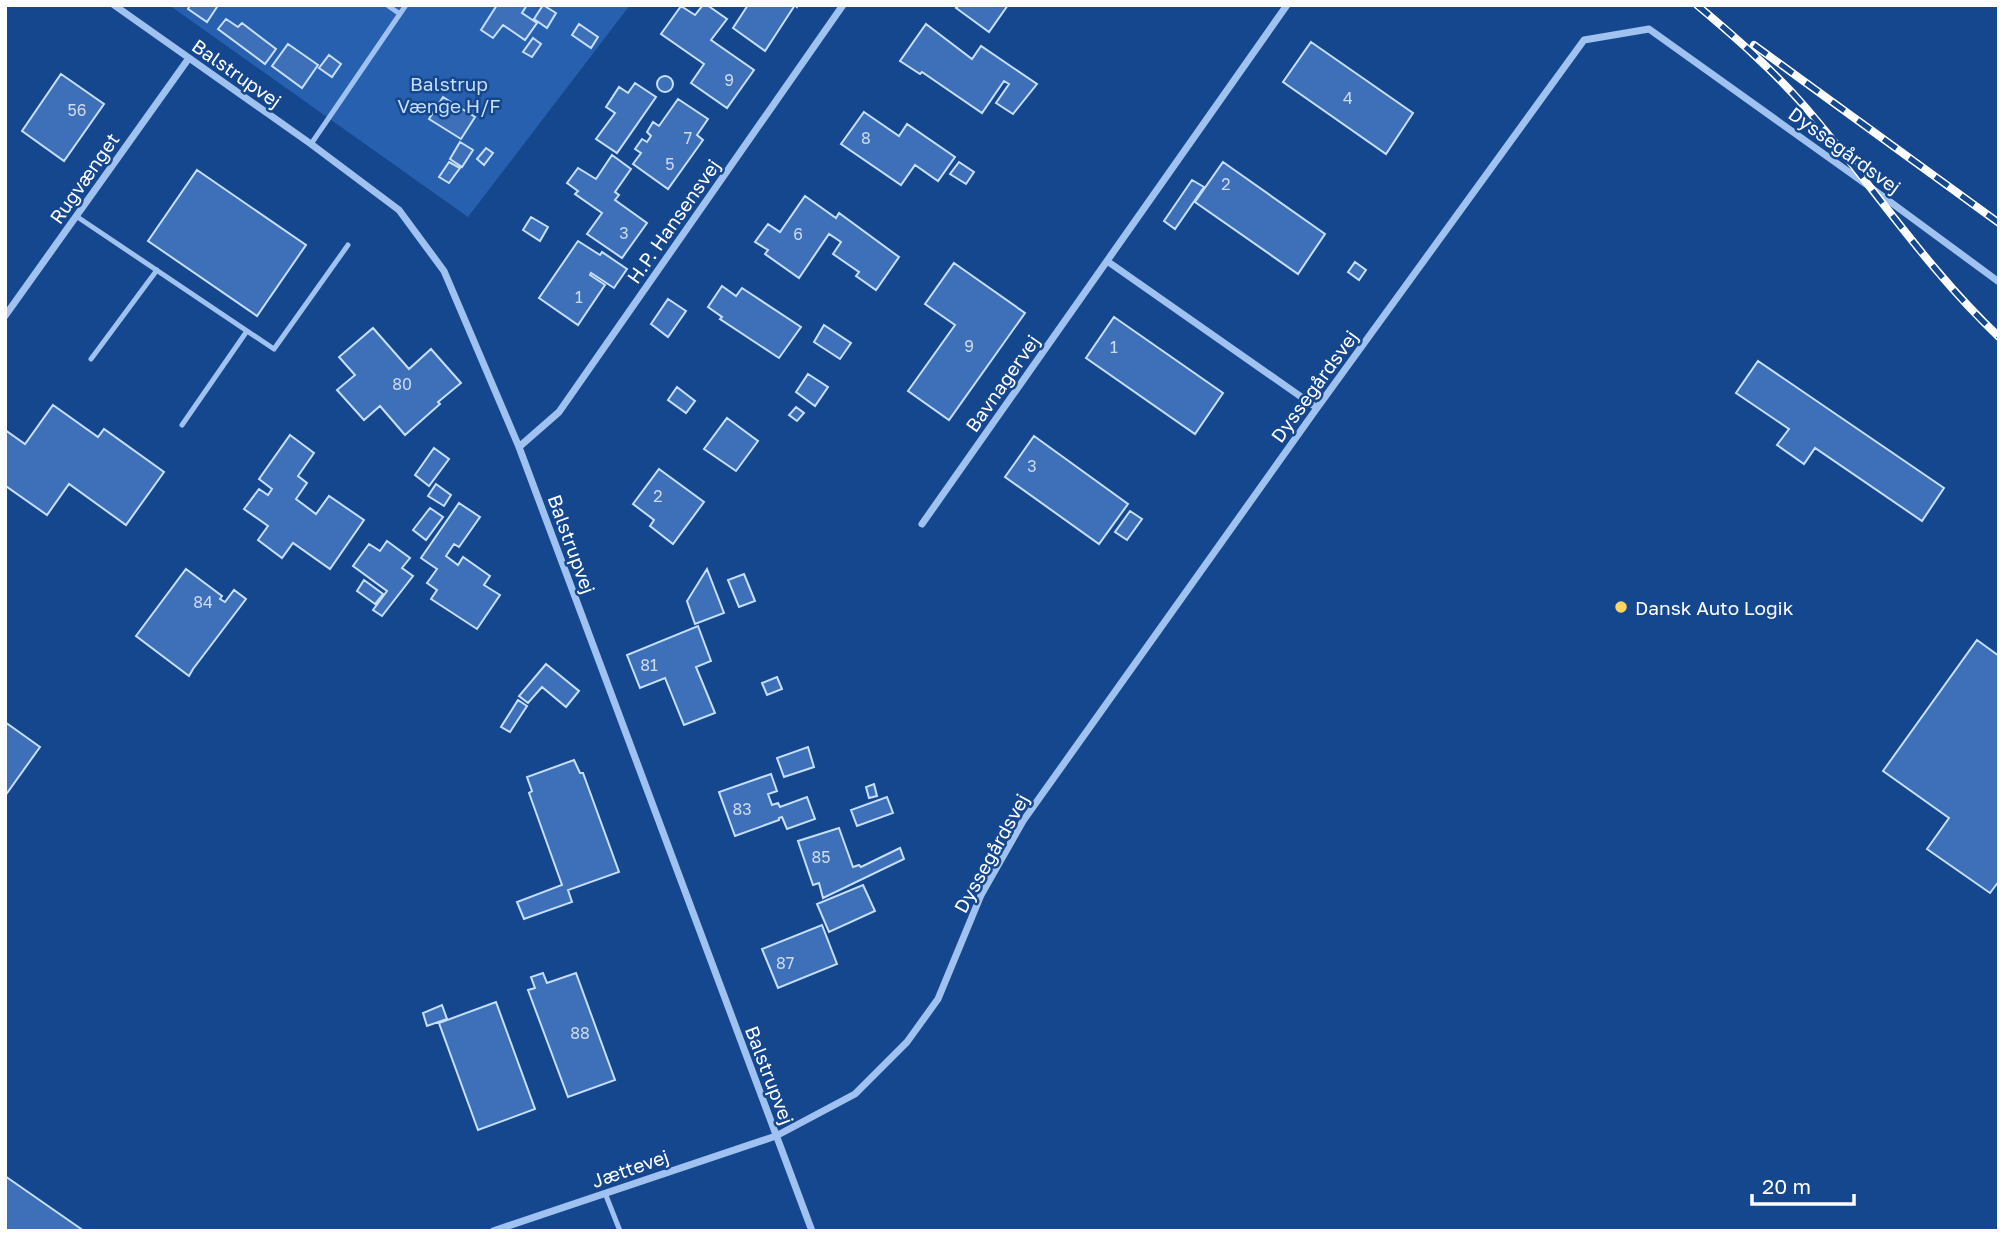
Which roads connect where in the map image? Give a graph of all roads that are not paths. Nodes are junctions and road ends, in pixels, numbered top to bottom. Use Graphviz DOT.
graph roads {
  1 [pos="114,5"];
  2 [pos="387,5"];
  3 [pos="406,5"];
  4 [pos="843,5"];
  5 [pos="1287,5"];
  6 [pos="400,14"];
  7 [pos="189,58"];
  8 [pos="311,144"];
  9 [pos="76,216"];
  10 [pos="348,245"];
  11 [pos="1107,261"];
  12 [pos="157,270"];
  13 [pos="1999,282"];
  14 [pos="5,316"];
  15 [pos="247,331"];
  16 [pos="91,359"];
  17 [pos="1317,408"];
  18 [pos="182,425"];
  19 [pos="519,447"];
  20 [pos="922,524"];
  21 [pos="776,1136"];
  22 [pos="605,1193"];
  23 [pos="494,1231"];
  24 [pos="620,1231"];
  25 [pos="812,1231"];
  1 -- 7 [label="street, Balstrupvej"];
  2 -- 6 [label="lane"];
  3 -- 6 [label="lane"];
  4 -- 19 [label="street, H.P. Hansensvej"];
  5 -- 11 [label="street, Bavnagervej"];
  6 -- 8 [label="lane"];
  7 -- 8 [label="street, Balstrupvej"];
  7 -- 9 [label="street, Rugvænget"];
  8 -- 19 [label="street, Balstrupvej"];
  9 -- 12 [label="lane"];
  9 -- 14 [label="street, Rugvænget"];
  10 -- 15 [label="lane"];
  11 -- 17 [label="street"];
  11 -- 20 [label="street, Bavnagervej"];
  12 -- 15 [label="lane"];
  12 -- 16 [label="lane"];
  13 -- 17 [label="street, Dyssegårdsvej"];
  15 -- 18 [label="lane"];
  17 -- 21 [label="street, Dyssegårdsvej"];
  19 -- 21 [label="street, Balstrupvej"];
  21 -- 22 [label="street, Jættevej"];
  21 -- 25 [label="street, Balstrupvej"];
  22 -- 23 [label="street, Jættevej"];
  22 -- 24 [label="lane"];
}
